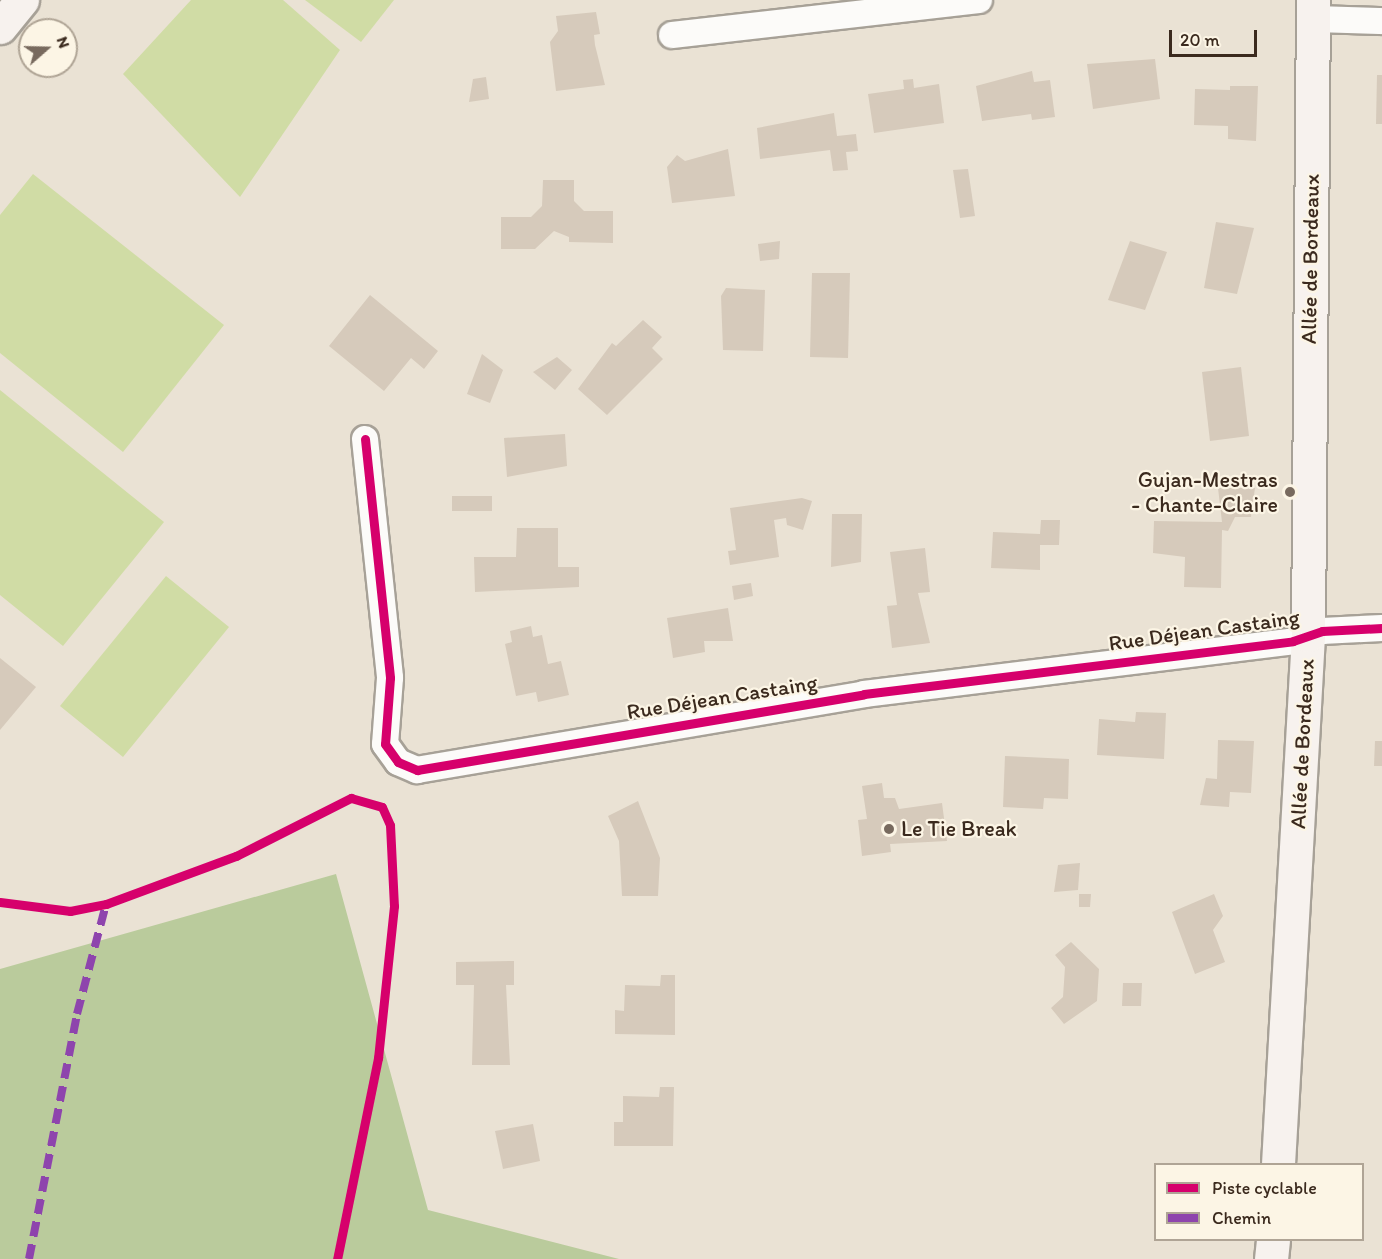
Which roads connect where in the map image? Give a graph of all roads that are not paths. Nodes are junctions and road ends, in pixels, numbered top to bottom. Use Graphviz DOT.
graph roads {
  1 [pos="22,0"];
  2 [pos="980,0"];
  3 [pos="1313,10"];
  4 [pos="1382,21"];
  5 [pos="0,27"];
  6 [pos="672,35"];
  7 [pos="365,439"];
  8 [pos="1382,628"];
  9 [pos="1308,635"];
  10 [pos="1278,1163"];
  11 [pos="1273,1241"];
  12 [pos="1271,1259"];
  1 -- 5 [label="main road"];
  2 -- 6 [label="street"];
  3 -- 4 [label="street"];
  3 -- 9 [label="main road, Allée de Bordeaux"];
  7 -- 9 [label="street, Rue Déjean Castaing"];
  8 -- 9 [label="street, Rue Déjean Castaing"];
  9 -- 10 [label="main road, Allée de Bordeaux"];
  11 -- 12 [label="main road"];
}
